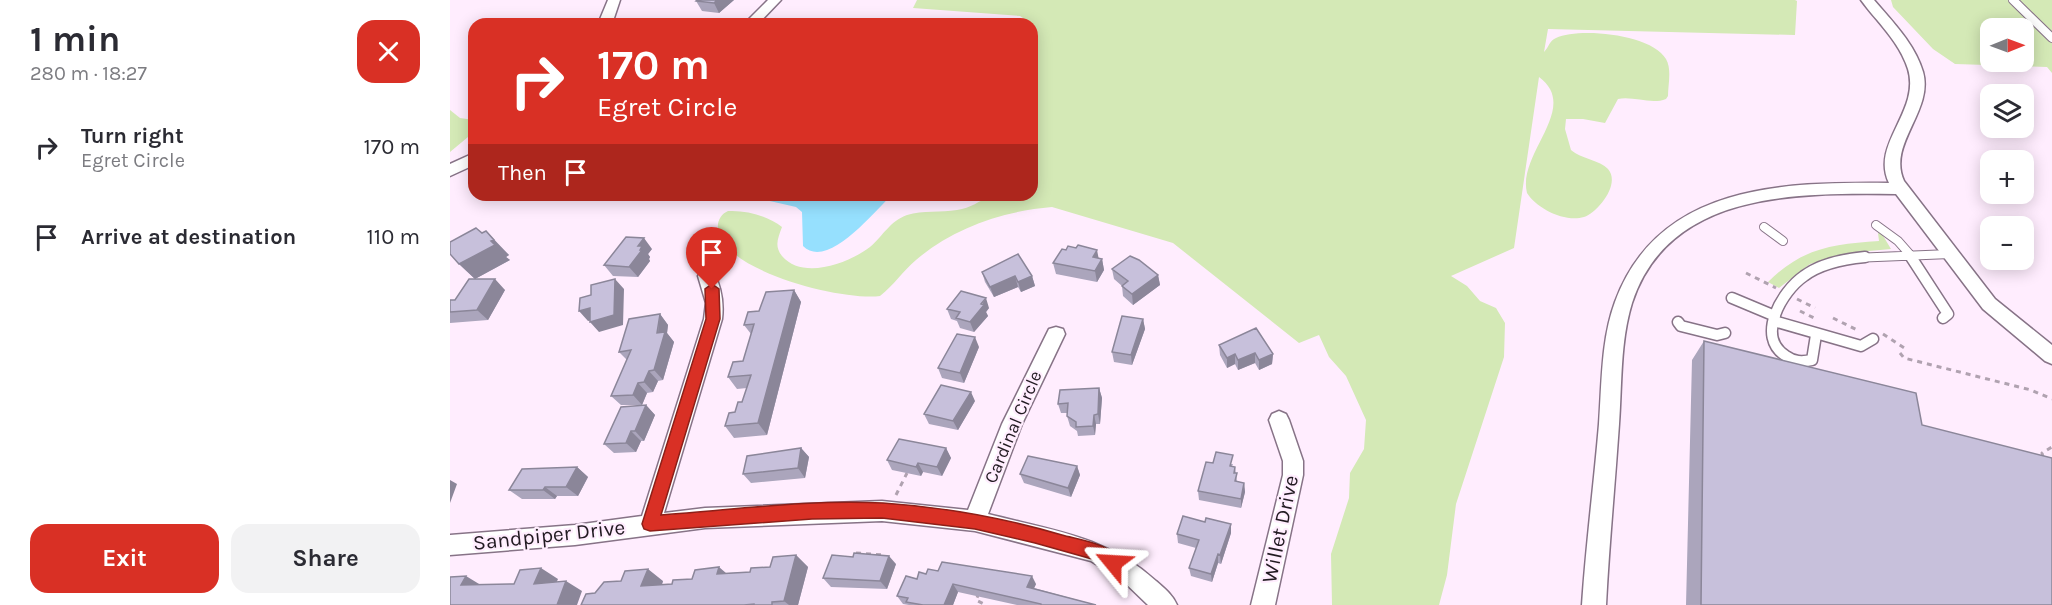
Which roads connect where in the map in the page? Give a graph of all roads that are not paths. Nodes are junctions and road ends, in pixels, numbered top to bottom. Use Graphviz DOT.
graph roads {
  1 [pos="614,0"];
  2 [pos="775,0"];
  3 [pos="1868,0"];
  4 [pos="2013,0"];
  5 [pos="607,18"];
  6 [pos="757,18"];
  7 [pos="2052,38"];
  8 [pos="468,161"];
  9 [pos="450,171"];
  10 [pos="1901,189"];
  11 [pos="1876,225"];
  12 [pos="1764,227"];
  13 [pos="1783,241"];
  14 [pos="1950,254"];
  15 [pos="1910,255"];
  16 [pos="707,276"];
  17 [pos="1732,298"];
  18 [pos="1943,318"];
  19 [pos="1774,319"];
  20 [pos="1678,322"];
  21 [pos="1725,333"];
  22 [pos="1056,334"];
  23 [pos="1816,335"];
  24 [pos="1873,339"];
  25 [pos="2052,356"];
  26 [pos="1279,420"];
  27 [pos="975,521"];
  28 [pos="650,524"];
  29 [pos="450,545"];
  30 [pos="1165,605"];
  31 [pos="1263,605"];
  32 [pos="1594,605"];
  1 -- 5 [label="street"];
  2 -- 6 [label="street"];
  3 -- 10 [label="street"];
  4 -- 7 [label="lane"];
  8 -- 9 [label="street"];
  10 -- 14 [label="street"];
  10 -- 32 [label="street"];
  11 -- 15 [label="lane"];
  12 -- 13 [label="lane"];
  14 -- 15 [label="lane"];
  14 -- 25 [label="street"];
  15 -- 18 [label="lane"];
  15 -- 19 [label="lane"];
  16 -- 28 [label="street"];
  17 -- 19 [label="lane"];
  19 -- 23 [label="lane"];
  19 -- 23 [label="lane"];
  20 -- 21 [label="lane"];
  22 -- 27 [label="street, Cardinal Circle"];
  23 -- 24 [label="lane"];
  26 -- 31 [label="street, Willet Drive"];
  27 -- 28 [label="street, Sandpiper Drive"];
  27 -- 30 [label="street, Sandpiper Drive"];
  28 -- 29 [label="street, Sandpiper Drive"];
}
